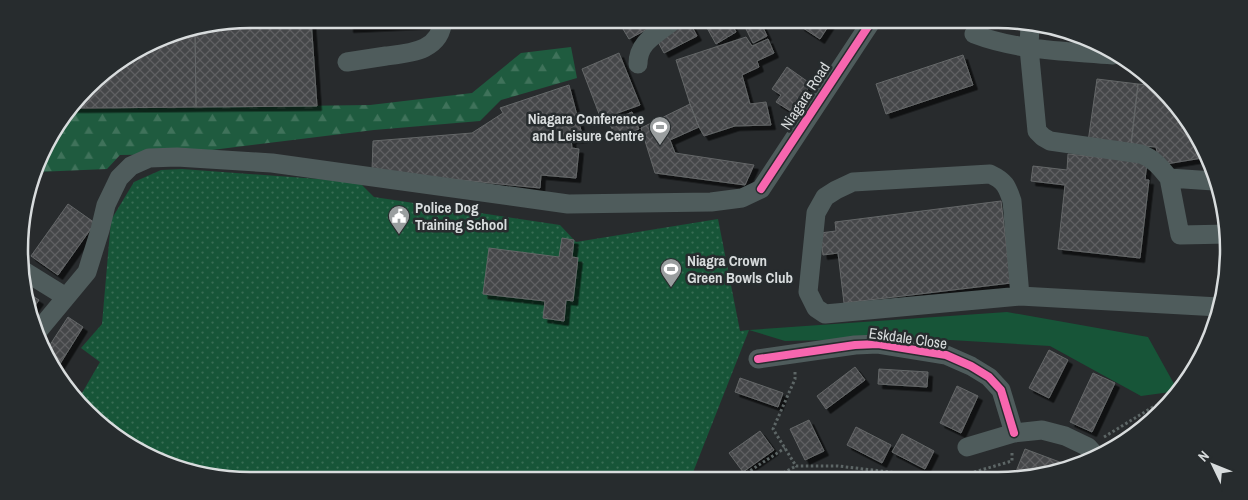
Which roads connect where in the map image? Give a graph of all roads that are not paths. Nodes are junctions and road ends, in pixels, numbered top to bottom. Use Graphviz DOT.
graph roads {
  1 [pos="441,28"];
  2 [pos="663,28"];
  3 [pos="867,28"];
  4 [pos="1030,30"];
  5 [pos="974,34"];
  6 [pos="1029,48"];
  7 [pos="1101,52"];
  8 [pos="347,62"];
  9 [pos="638,64"];
  10 [pos="1169,178"];
  11 [pos="1210,181"];
  12 [pos="1220,234"];
  13 [pos="29,274"];
  14 [pos="1020,296"];
  15 [pos="66,297"];
  16 [pos="1213,308"];
  17 [pos="41,327"];
  18 [pos="758,359"];
  19 [pos="1014,433"];
  20 [pos="966,447"];
  21 [pos="1093,452"];
  1 -- 8 [label="street"];
  2 -- 9 [label="street"];
  3 -- 15 [label="street, Niagara Road"];
  4 -- 6 [label="street"];
  5 -- 6 [label="street"];
  6 -- 7 [label="street"];
  6 -- 10 [label="street"];
  10 -- 11 [label="street"];
  10 -- 12 [label="street"];
  13 -- 15 [label="street"];
  14 -- 14 [label="street"];
  14 -- 16 [label="street"];
  15 -- 17 [label="street"];
  18 -- 19 [label="street, Eskdale Close"];
  19 -- 20 [label="street"];
  19 -- 21 [label="street"];
}
